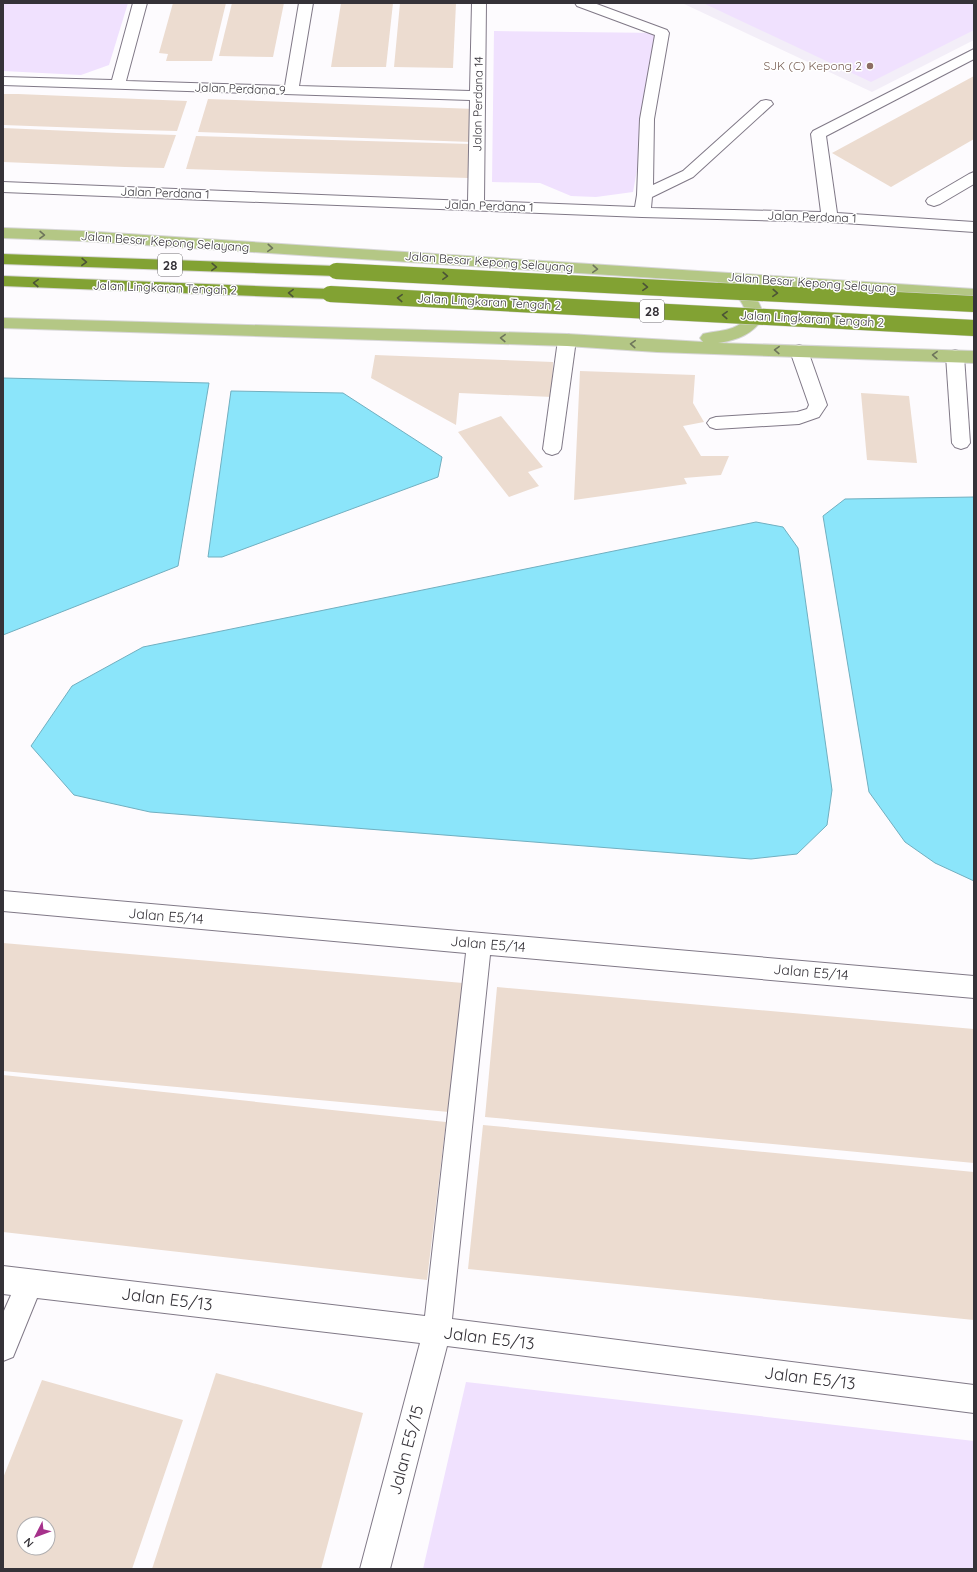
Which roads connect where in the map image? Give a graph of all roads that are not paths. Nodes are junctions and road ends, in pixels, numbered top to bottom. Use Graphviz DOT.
graph roads {
  1 [pos="140,3"];
  2 [pos="306,3"];
  3 [pos="479,3"];
  4 [pos="582,3"];
  5 [pos="974,53"];
  6 [pos="3,81"];
  7 [pos="118,85"];
  8 [pos="291,90"];
  9 [pos="478,96"];
  10 [pos="766,104"];
  11 [pos="974,177"];
  12 [pos="3,187"];
  13 [pos="646,195"];
  14 [pos="934,201"];
  15 [pos="476,205"];
  16 [pos="642,212"];
  17 [pos="830,217"];
  18 [pos="974,227"];
  19 [pos="3,233"];
  20 [pos="3,259"];
  21 [pos="679,275"];
  22 [pos="3,281"];
  23 [pos="974,294"];
  24 [pos="974,304"];
  25 [pos="3,323"];
  26 [pos="974,328"];
  27 [pos="567,340"];
  28 [pos="657,346"];
  29 [pos="799,350"];
  30 [pos="955,356"];
  31 [pos="974,357"];
  32 [pos="716,423"];
  33 [pos="961,443"];
  34 [pos="552,449"];
  35 [pos="3,901"];
  36 [pos="479,943"];
  37 [pos="974,987"];
  38 [pos="16,1281"];
  39 [pos="438,1331"];
  40 [pos="3,1346"];
  41 [pos="974,1399"];
  42 [pos="375,1569"];
  1 -- 7 [label="street"];
  2 -- 8 [label="street"];
  3 -- 9 [label="street, Jalan Perdana 14"];
  4 -- 13 [label="street"];
  5 -- 17 [label="street"];
  6 -- 7 [label="street, Jalan Perdana 9"];
  7 -- 8 [label="street, Jalan Perdana 9"];
  8 -- 9 [label="street, Jalan Perdana 9"];
  9 -- 15 [label="street, Jalan Perdana 14"];
  10 -- 13 [label="street"];
  11 -- 14 [label="street"];
  12 -- 15 [label="street, Jalan Perdana 1"];
  13 -- 16 [label="street"];
  15 -- 16 [label="street, Jalan Perdana 1"];
  16 -- 17 [label="street, Jalan Perdana 1"];
  17 -- 18 [label="street, Jalan Perdana 1"];
  19 -- 21 [label="main road, Jalan Besar Kepong Selayang, one-way"];
  20 -- 24 [label="highway, Jalan Lingkaran Tengah 2 / 28, one-way, bridge"];
  21 -- 23 [label="main road, Jalan Besar Kepong Selayang"];
  21 -- 28 [label="main road"];
  26 -- 22 [label="highway, Jalan Lingkaran Tengah 2 / 28, one-way, bridge"];
  27 -- 25 [label="main road, one-way"];
  28 -- 27 [label="main road, one-way"];
  27 -- 34 [label="street"];
  29 -- 28 [label="main road, one-way"];
  30 -- 29 [label="main road, one-way"];
  29 -- 32 [label="street"];
  30 -- 31 [label="main road"];
  30 -- 33 [label="street"];
  35 -- 36 [label="street, Jalan E5/14"];
  36 -- 37 [label="street, Jalan E5/14"];
  36 -- 39 [label="street, Jalan E5/15"];
  38 -- 39 [label="street, Jalan E5/13"];
  38 -- 40 [label="street"];
  39 -- 41 [label="street, Jalan E5/13"];
  39 -- 42 [label="street, Jalan E5/15"];
}
